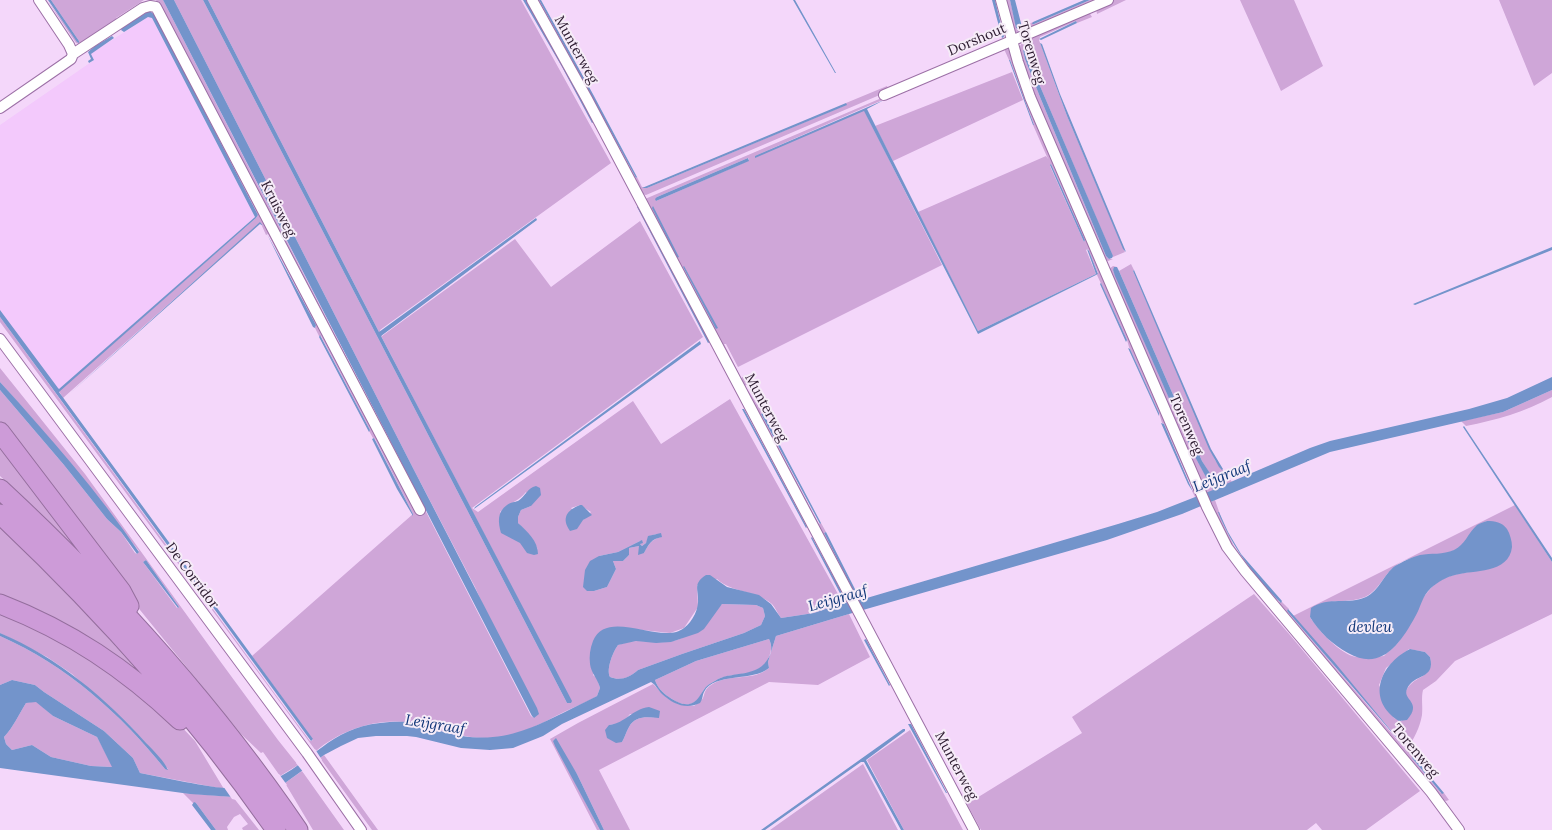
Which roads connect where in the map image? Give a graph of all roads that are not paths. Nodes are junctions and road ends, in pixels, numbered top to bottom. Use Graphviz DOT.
graph roads {
  1 [pos="39,0"];
  2 [pos="532,0"];
  3 [pos="1001,0"];
  4 [pos="1108,0"];
  5 [pos="1012,40"];
  6 [pos="73,54"];
  7 [pos="884,95"];
  8 [pos="0,108"];
  9 [pos="0,339"];
  10 [pos="0,432"];
  11 [pos="0,489"];
  12 [pos="420,510"];
  13 [pos="0,514"];
  14 [pos="0,604"];
  15 [pos="145,636"];
  16 [pos="227,763"];
  17 [pos="276,830"];
  18 [pos="298,830"];
  19 [pos="361,830"];
  20 [pos="974,830"];
  21 [pos="1459,830"];
  1 -- 6 [label="street"];
  2 -- 20 [label="street, Munterweg"];
  3 -- 5 [label="street, Torenweg"];
  4 -- 5 [label="street, Dorshout"];
  5 -- 7 [label="street, Dorshout"];
  5 -- 21 [label="street, Torenweg"];
  6 -- 8 [label="street, Kruisweg"];
  6 -- 12 [label="street, Kruisweg"];
  9 -- 19 [label="street, De Corridor"];
  10 -- 15 [label="highway"];
  11 -- 15 [label="highway"];
  13 -- 16 [label="highway"];
  14 -- 16 [label="highway"];
  15 -- 18 [label="highway"];
  16 -- 17 [label="highway"];
}
